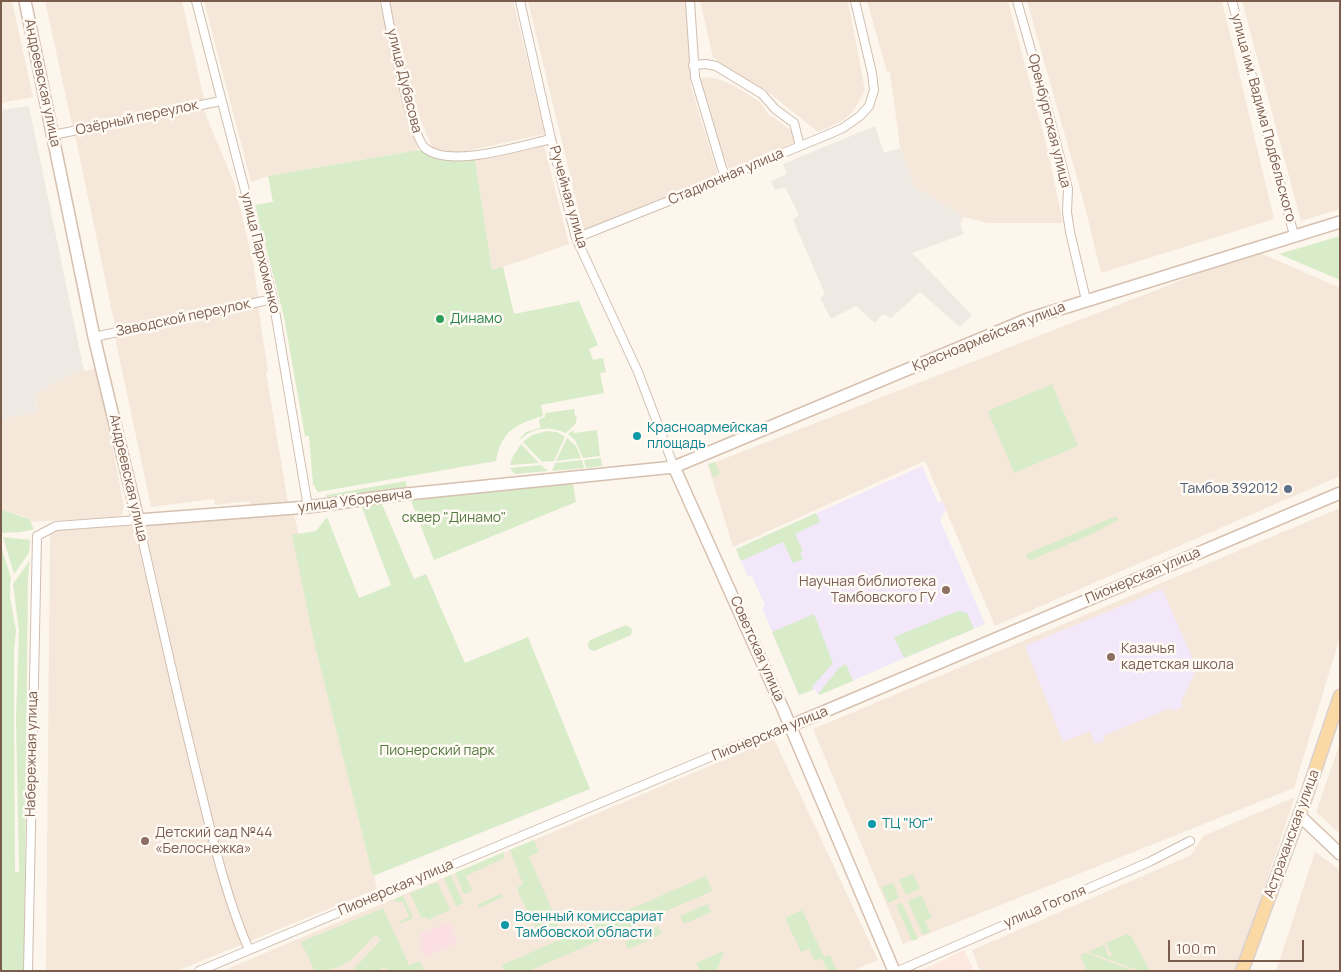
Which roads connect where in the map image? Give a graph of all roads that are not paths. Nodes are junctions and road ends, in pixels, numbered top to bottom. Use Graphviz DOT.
graph roads {
  1 [pos="25,1"];
  2 [pos="196,1"];
  3 [pos="385,1"];
  4 [pos="520,1"];
  5 [pos="690,1"];
  6 [pos="855,1"];
  7 [pos="1017,1"];
  8 [pos="1232,1"];
  9 [pos="693,65"];
  10 [pos="221,101"];
  11 [pos="53,135"];
  12 [pos="551,139"];
  13 [pos="800,146"];
  14 [pos="726,178"];
  15 [pos="1340,222"];
  16 [pos="1294,235"];
  17 [pos="576,238"];
  18 [pos="272,298"];
  19 [pos="1086,300"];
  20 [pos="94,338"];
  21 [pos="674,467"];
  22 [pos="1340,493"];
  23 [pos="308,507"];
  24 [pos="138,520"];
  25 [pos="37,536"];
  26 [pos="1340,696"];
  27 [pos="790,726"];
  28 [pos="1299,815"];
  29 [pos="1190,841"];
  30 [pos="1340,854"];
  31 [pos="249,950"];
  32 [pos="28,971"];
  33 [pos="199,971"];
  34 [pos="894,971"];
  35 [pos="898,971"];
  36 [pos="1242,971"];
  1 -- 11 [label="street, Андреевская улица"];
  2 -- 10 [label="street, улица Пархоменко"];
  3 -- 12 [label="street, улица Дубасова"];
  4 -- 12 [label="street, Ручейная улица"];
  5 -- 9 [label="street"];
  6 -- 13 [label="street, Стадионная улица"];
  7 -- 19 [label="street, Оренбургская улица"];
  8 -- 16 [label="street, улица им. Вадима Подбельского"];
  9 -- 13 [label="street"];
  9 -- 14 [label="street"];
  10 -- 11 [label="street, Озёрный переулок"];
  10 -- 18 [label="street, улица Пархоменко"];
  11 -- 20 [label="street, Андреевская улица"];
  12 -- 17 [label="street, Ручейная улица"];
  13 -- 14 [label="street, Стадионная улица"];
  14 -- 17 [label="street, Стадионная улица"];
  15 -- 16 [label="street, Красноармейская улица"];
  16 -- 19 [label="street, Красноармейская улица"];
  17 -- 21 [label="street, Ручейная улица"];
  18 -- 20 [label="street, Заводской переулок"];
  18 -- 23 [label="street, улица Пархоменко"];
  19 -- 21 [label="street, Красноармейская улица"];
  20 -- 24 [label="street, Андреевская улица"];
  21 -- 23 [label="street, улица Уборевича"];
  21 -- 27 [label="street, Советская улица"];
  22 -- 27 [label="street, Пионерская улица"];
  23 -- 24 [label="street, улица Уборевича"];
  24 -- 25 [label="street, улица Уборевича"];
  24 -- 31 [label="street, Андреевская улица"];
  25 -- 32 [label="street, Набережная улица"];
  26 -- 28 [label="main road, Астраханская улица"];
  27 -- 31 [label="street, Пионерская улица"];
  27 -- 34 [label="street, Советская улица"];
  28 -- 30 [label="street"];
  28 -- 36 [label="main road, Астраханская улица"];
  29 -- 35 [label="street, улица Гоголя"];
  31 -- 33 [label="street, Пионерская улица"];
}
